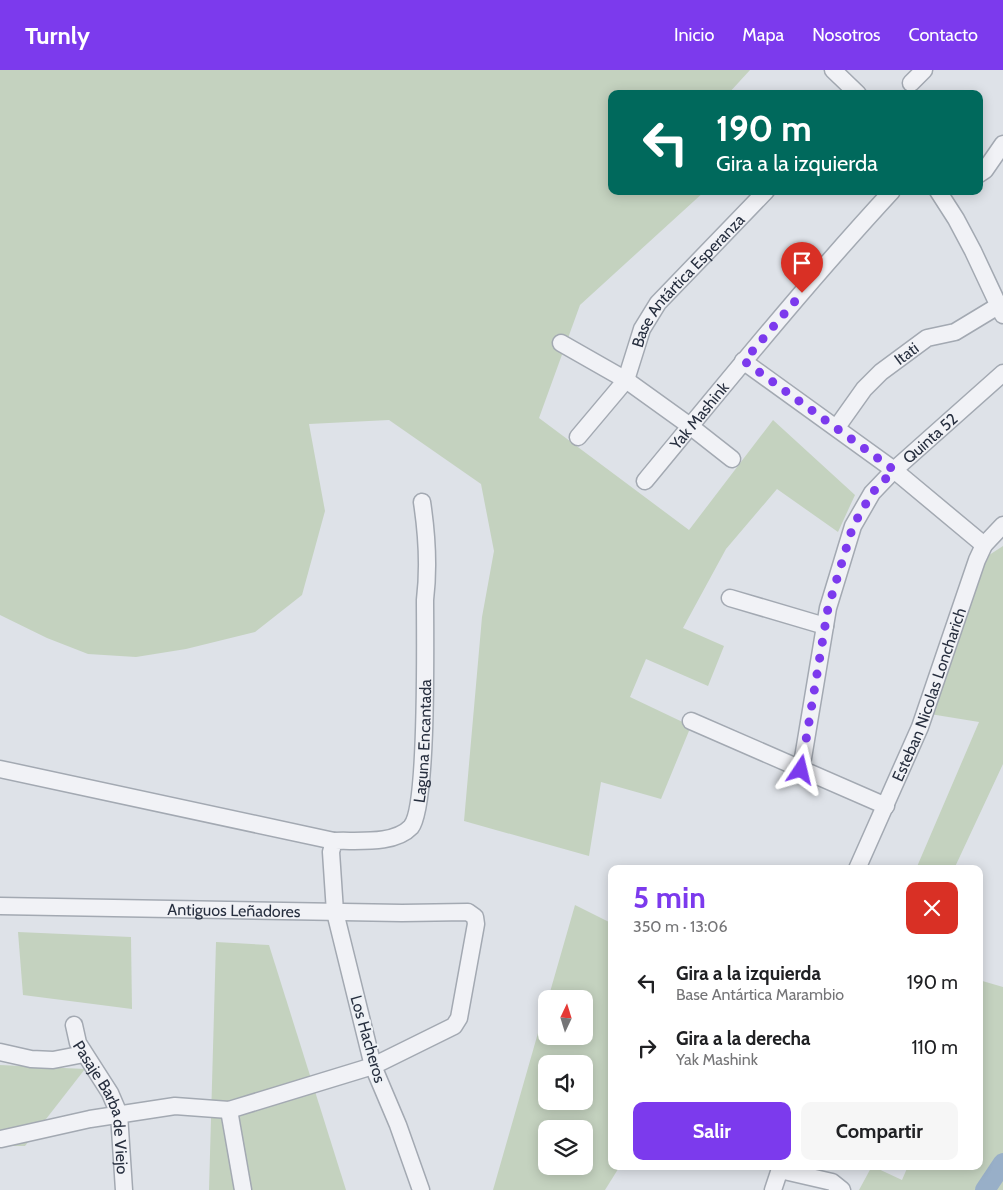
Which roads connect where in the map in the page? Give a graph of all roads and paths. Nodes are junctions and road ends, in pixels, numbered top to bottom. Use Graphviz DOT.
graph roads {
  1 [pos="832,70"];
  2 [pos="924,70"];
  3 [pos="911,83"];
  4 [pos="854,90"];
  5 [pos="1003,144"];
  6 [pos="983,171"];
  7 [pos="762,195"];
  8 [pos="888,195"];
  9 [pos="946,195"];
  10 [pos="1000,311"];
  11 [pos="561,344"];
  12 [pos="744,361"];
  13 [pos="1003,373"];
  14 [pos="626,380"];
  15 [pos="690,426"];
  16 [pos="837,427"];
  17 [pos="578,437"];
  18 [pos="732,459"];
  19 [pos="894,470"];
  20 [pos="645,481"];
  21 [pos="422,502"];
  22 [pos="1003,525"];
  23 [pos="984,545"];
  24 [pos="730,598"];
  25 [pos="825,626"];
  26 [pos="691,722"];
  27 [pos="0,769"];
  28 [pos="801,770"];
  29 [pos="886,806"];
  30 [pos="334,841"];
  31 [pos="859,865"];
  32 [pos="0,906"];
  33 [pos="335,912"];
  34 [pos="74,1025"];
  35 [pos="0,1052"];
  36 [pos="84,1054"];
  37 [pos="373,1066"];
  38 [pos="229,1110"];
  39 [pos="119,1114"];
  40 [pos="1,1139"];
  41 [pos="780,1170"];
  42 [pos="788,1170"];
  43 [pos="124,1190"];
  44 [pos="242,1190"];
  45 [pos="421,1190"];
  46 [pos="773,1190"];
  47 [pos="842,1190"];
  1 -- 4 [label="street"];
  2 -- 3 [label="street"];
  5 -- 6 [label="street"];
  7 -- 14 [label="street, Base Antártica Esperanza"];
  8 -- 12 [label="street, Yak Mashink"];
  9 -- 10 [label="street"];
  10 -- 16 [label="street, Itati"];
  11 -- 14 [label="street"];
  12 -- 15 [label="street, Yak Mashink"];
  12 -- 16 [label="street"];
  13 -- 19 [label="street, Quinta 52"];
  14 -- 15 [label="street"];
  14 -- 17 [label="street"];
  15 -- 18 [label="street"];
  15 -- 20 [label="street, Yak Mashink"];
  16 -- 19 [label="street"];
  19 -- 23 [label="street"];
  19 -- 25 [label="street, Quinta 52"];
  21 -- 30 [label="street, Laguna Encantada"];
  22 -- 23 [label="street, Esteban Nicolas Loncharich"];
  23 -- 29 [label="street, Esteban Nicolas Loncharich"];
  24 -- 25 [label="street"];
  25 -- 28 [label="street, Quinta 52"];
  26 -- 28 [label="street"];
  27 -- 30 [label="street, Laguna Encantada"];
  28 -- 29 [label="street"];
  29 -- 31 [label="street, Esteban Nicolas Loncharich"];
  30 -- 33 [label="street"];
  32 -- 33 [label="street, Antiguos Leñadores"];
  33 -- 37 [label="street, Los Hacheros"];
  33 -- 37 [label="street, Antiguos Leñadores"];
  34 -- 36 [label="street, Pasaje Barba de Viejo"];
  35 -- 36 [label="street"];
  36 -- 39 [label="street, Pasaje Barba de Viejo"];
  37 -- 38 [label="street"];
  37 -- 45 [label="street, Los Hacheros"];
  38 -- 39 [label="street"];
  38 -- 44 [label="street"];
  39 -- 40 [label="street"];
  39 -- 43 [label="street, Pasaje Barba de Viejo"];
  41 -- 46 [label="street"];
  42 -- 47 [label="street"];
}
